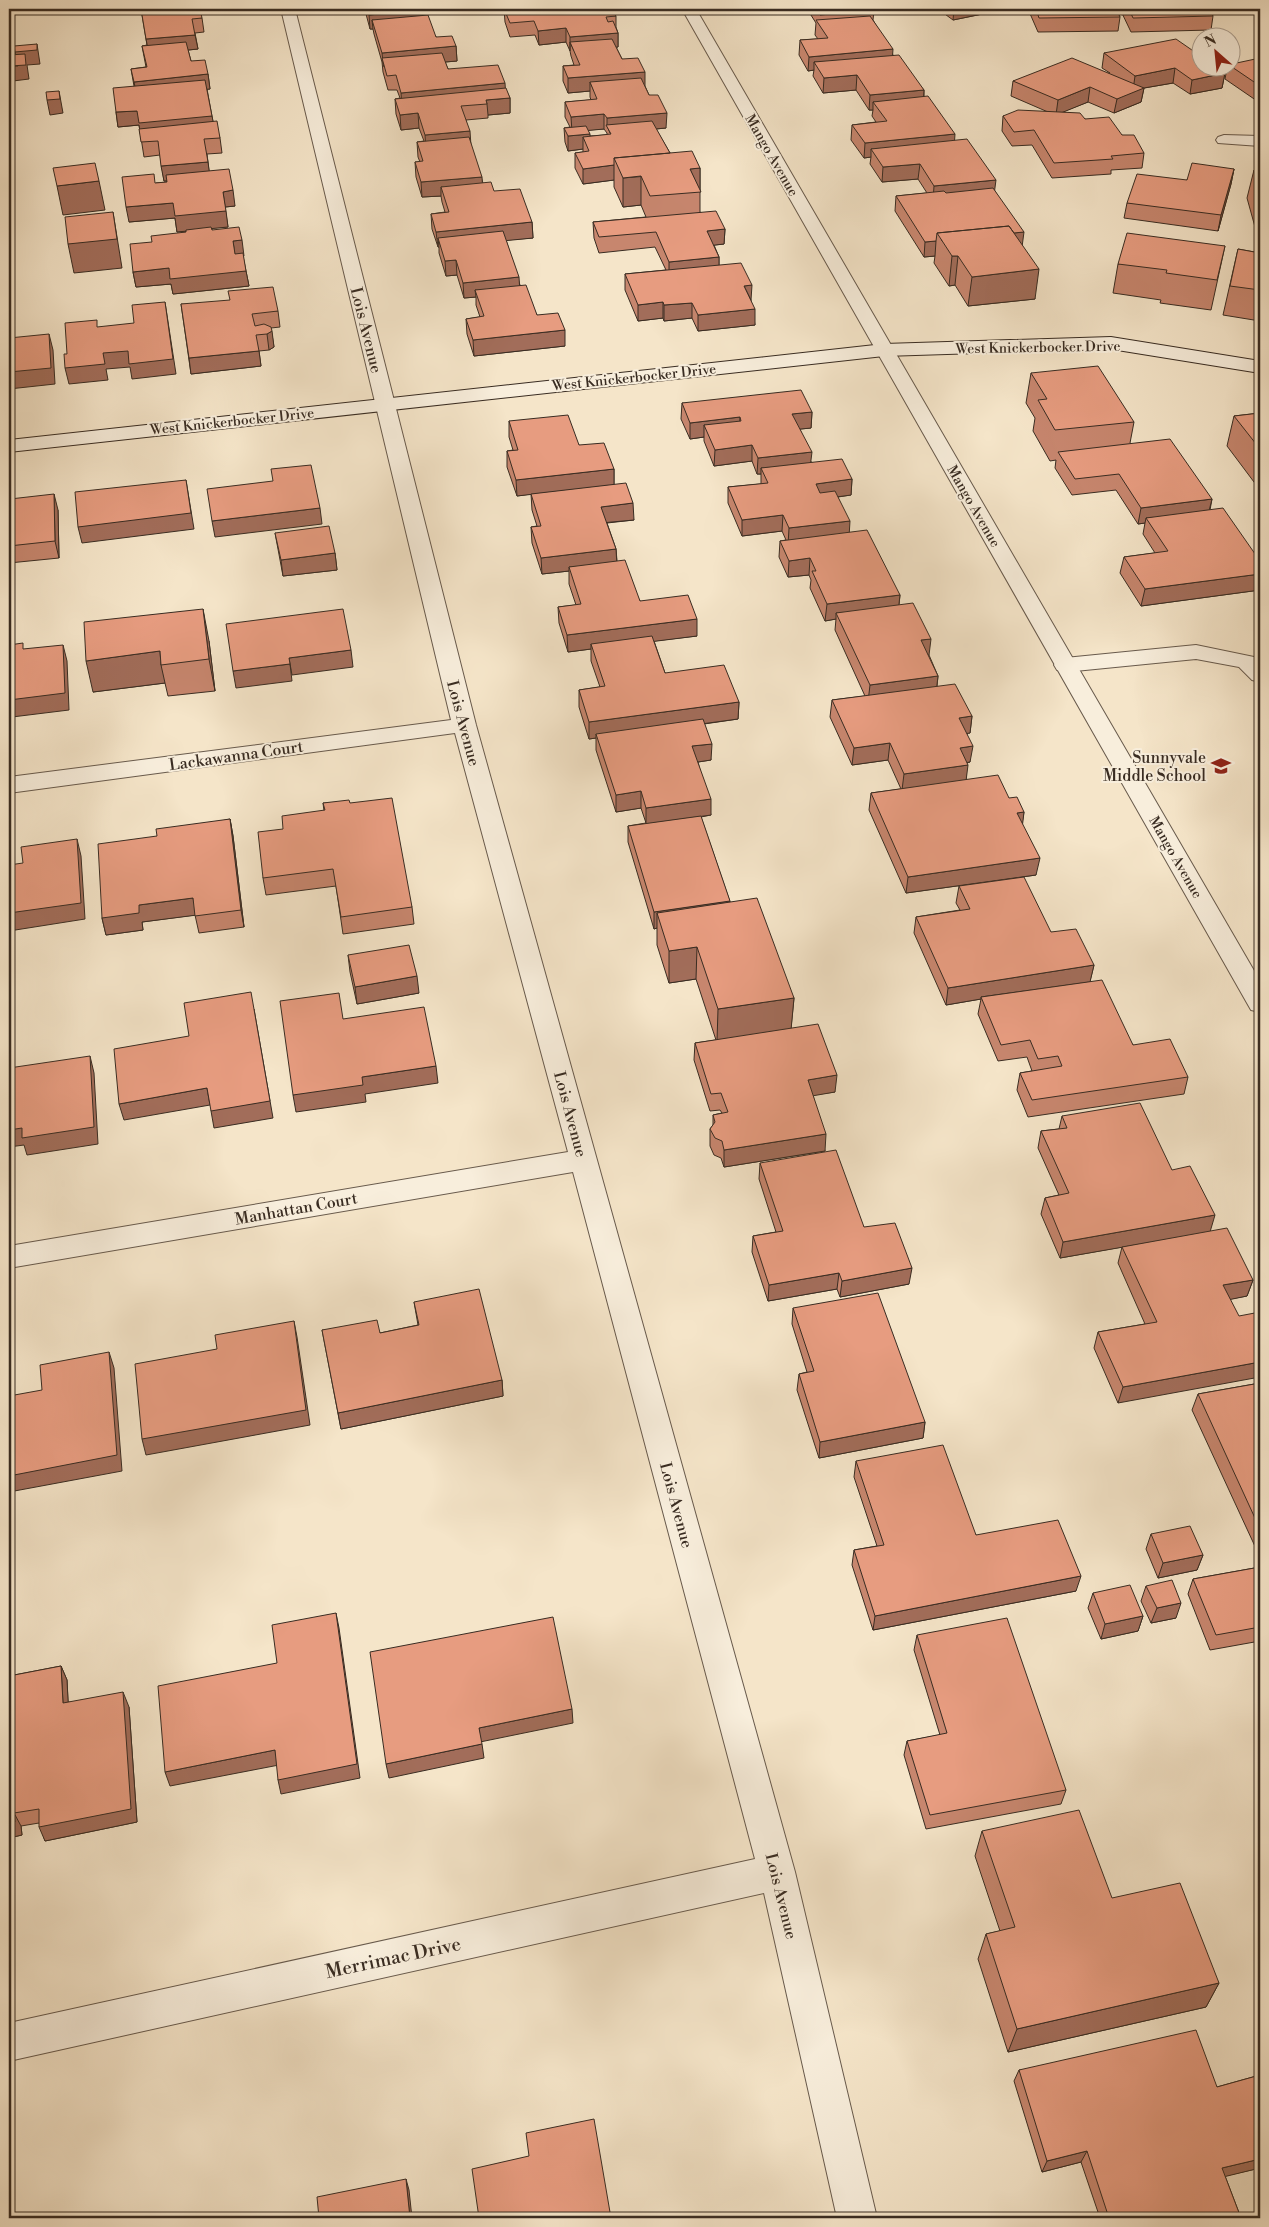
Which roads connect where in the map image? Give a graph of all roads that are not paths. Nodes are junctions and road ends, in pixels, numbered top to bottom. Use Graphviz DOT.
graph roads {
  1 [pos="288,9"];
  2 [pos="689,9"];
  3 [pos="1224,140"];
  4 [pos="1260,141"];
  5 [pos="884,350"];
  6 [pos="1260,368"];
  7 [pos="386,404"];
  8 [pos="9,446"];
  9 [pos="1256,662"];
  10 [pos="1065,665"];
  11 [pos="464,725"];
  12 [pos="9,785"];
  13 [pos="1260,1003"];
  14 [pos="584,1160"];
  15 [pos="9,1257"];
  16 [pos="777,1872"];
  17 [pos="9,2042"];
  18 [pos="858,2218"];
  1 -- 7 [label="street, Lois Avenue"];
  2 -- 5 [label="street, Mango Avenue"];
  3 -- 4 [label="street"];
  5 -- 6 [label="street, West Knickerbocker Drive"];
  5 -- 7 [label="street, West Knickerbocker Drive"];
  5 -- 10 [label="street, Mango Avenue"];
  7 -- 8 [label="street, West Knickerbocker Drive"];
  7 -- 11 [label="street, Lois Avenue"];
  9 -- 10 [label="street"];
  10 -- 13 [label="street, Mango Avenue"];
  11 -- 12 [label="street, Lackawanna Court"];
  11 -- 14 [label="street, Lois Avenue"];
  14 -- 15 [label="street, Manhattan Court"];
  14 -- 16 [label="street, Lois Avenue"];
  16 -- 17 [label="street, Merrimac Drive"];
  16 -- 18 [label="street, Lois Avenue"];
}
